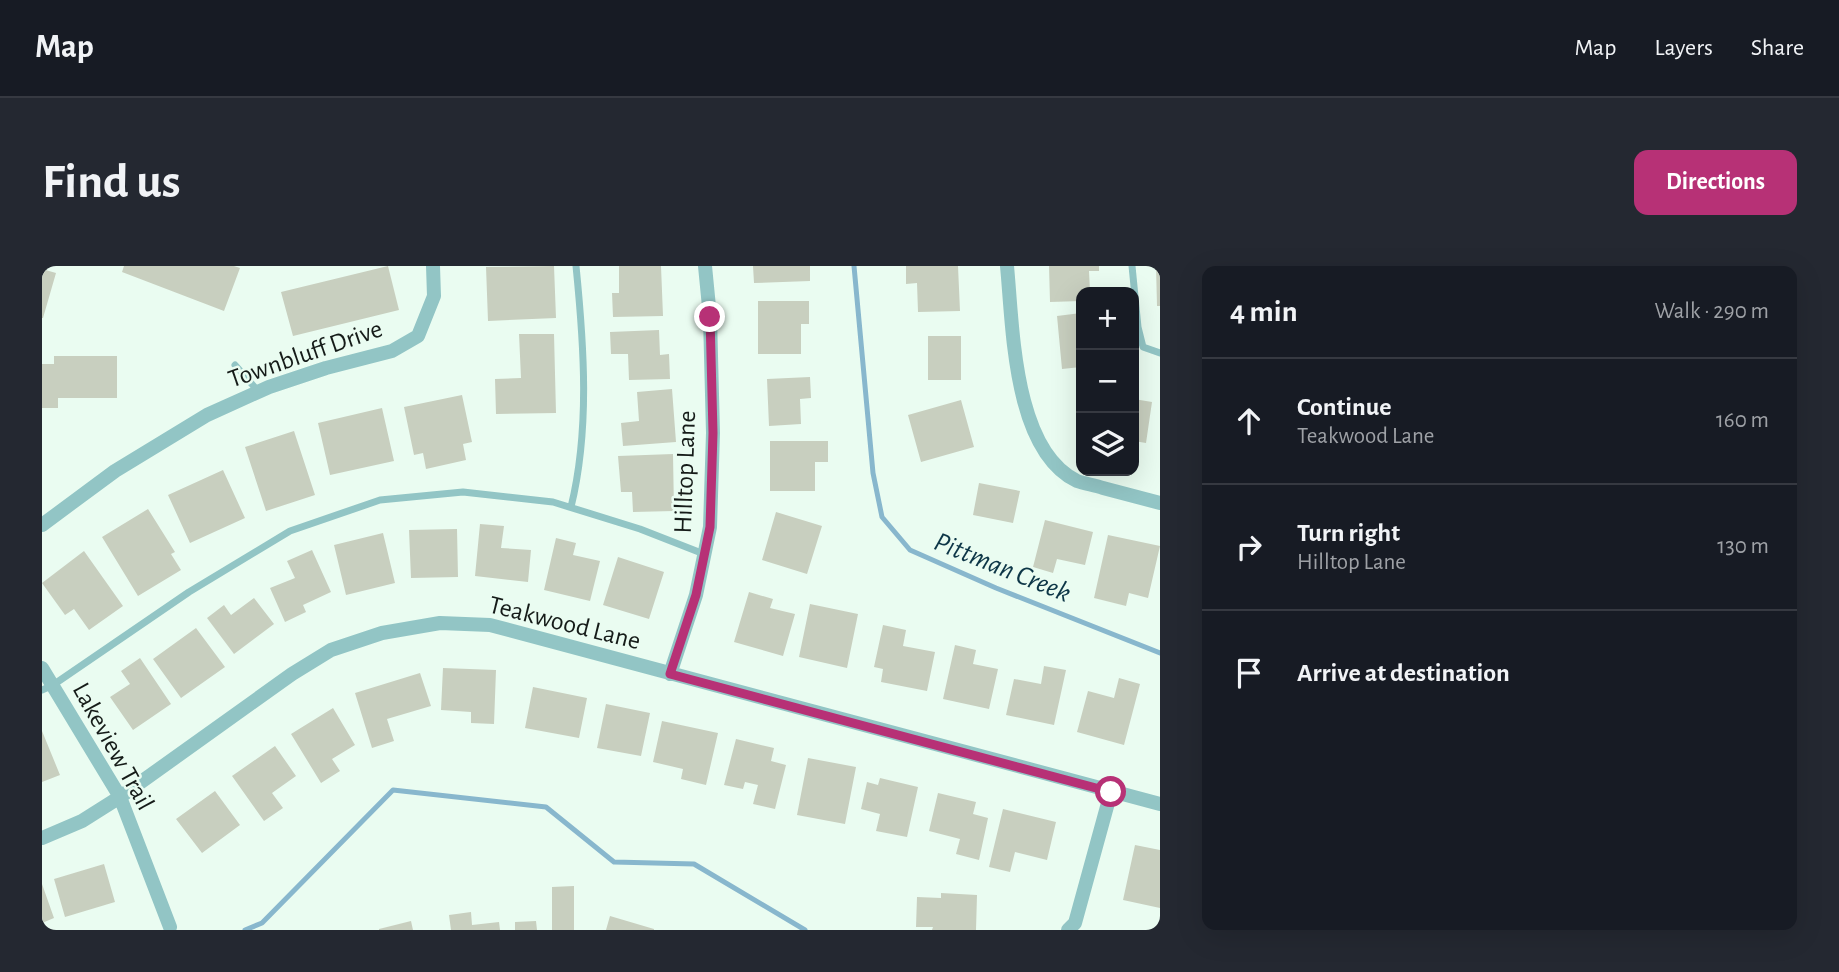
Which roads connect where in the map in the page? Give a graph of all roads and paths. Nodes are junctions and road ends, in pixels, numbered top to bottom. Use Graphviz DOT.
graph roads {
  1 [pos="433,266"];
  2 [pos="576,266"];
  3 [pos="705,266"];
  4 [pos="1007,266"];
  5 [pos="1132,266"];
  6 [pos="1160,354"];
  7 [pos="235,365"];
  8 [pos="259,392"];
  9 [pos="1160,503"];
  10 [pos="571,507"];
  11 [pos="42,525"];
  12 [pos="704,555"];
  13 [pos="42,668"];
  14 [pos="670,674"];
  15 [pos="47,688"];
  16 [pos="1111,792"];
  17 [pos="120,797"];
  18 [pos="1160,804"];
  19 [pos="42,838"];
  20 [pos="170,927"];
  21 [pos="1068,930"];
  1 -- 8 [label="street, Townbluff Drive"];
  2 -- 10 [label="lane"];
  3 -- 12 [label="street, Hilltop Lane"];
  4 -- 9 [label="street"];
  5 -- 6 [label="lane"];
  7 -- 8 [label="lane"];
  8 -- 11 [label="street, Townbluff Drive"];
  10 -- 12 [label="lane"];
  10 -- 15 [label="lane"];
  12 -- 14 [label="street, Hilltop Lane"];
  13 -- 15 [label="street, Lakeview Trail"];
  14 -- 16 [label="street, Teakwood Lane"];
  14 -- 17 [label="street, Teakwood Lane"];
  15 -- 17 [label="street, Lakeview Trail"];
  16 -- 18 [label="street, Teakwood Lane"];
  16 -- 21 [label="street"];
  17 -- 19 [label="street, Teakwood Lane"];
  17 -- 20 [label="street, Lakeview Trail"];
}
